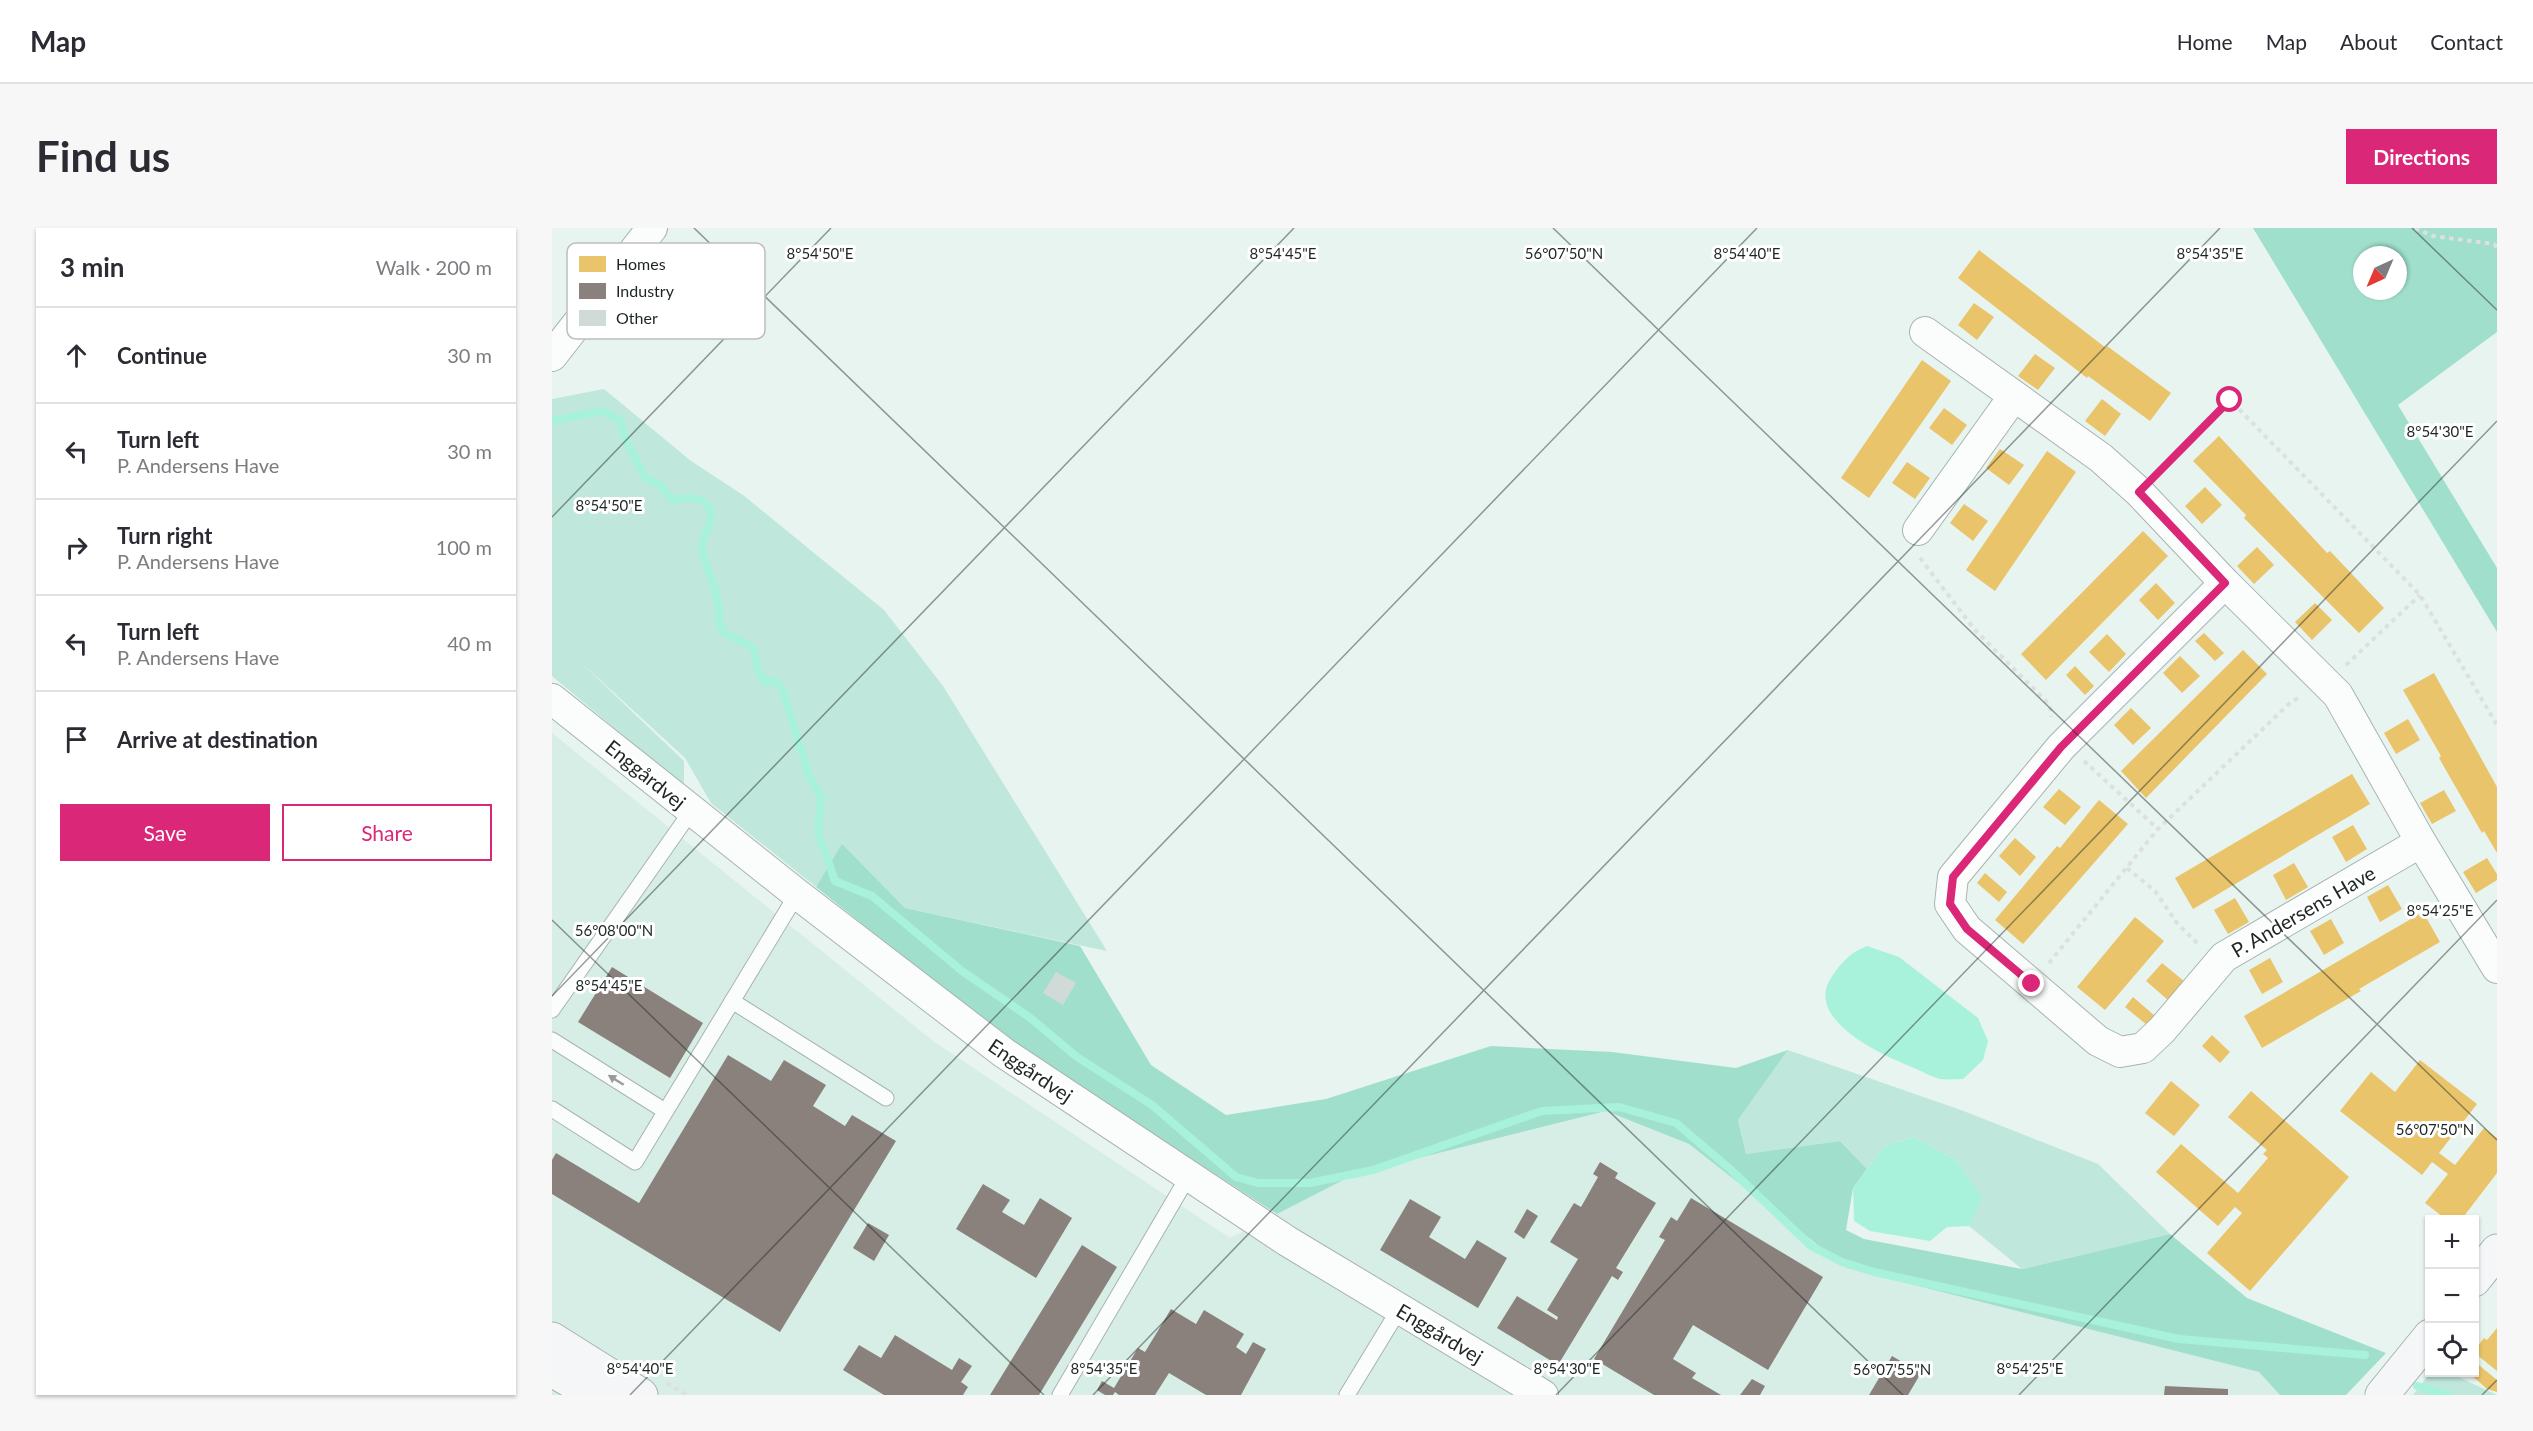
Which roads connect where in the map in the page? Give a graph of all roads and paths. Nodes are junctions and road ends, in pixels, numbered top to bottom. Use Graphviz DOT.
graph roads {
  1 [pos="652,228"];
  2 [pos="2415,228"];
  3 [pos="640,243"];
  4 [pos="2497,247"];
  5 [pos="1925,332"];
  6 [pos="567,337"];
  7 [pos="552,356"];
  8 [pos="2014,396"];
  9 [pos="2139,492"];
  10 [pos="1918,530"];
  11 [pos="2225,583"];
  12 [pos="2420,596"];
  13 [pos="2324,682"];
  14 [pos="552,699"];
  15 [pos="2497,724"];
  16 [pos="2065,744"];
  17 [pos="692,810"];
  18 [pos="2158,830"];
  19 [pos="2421,842"];
  20 [pos="2127,868"];
  21 [pos="796,894"];
  22 [pos="2218,964"];
  23 [pos="2497,968"];
  24 [pos="2032,984"];
  25 [pos="732,1001"];
  26 [pos="552,1010"];
  27 [pos="552,1040"];
  28 [pos="886,1098"];
  29 [pos="552,1109"];
  30 [pos="665,1111"];
  31 [pos="1188,1175"];
  32 [pos="2497,1251"];
  33 [pos="2479,1275"];
  34 [pos="1400,1308"];
  35 [pos="552,1339"];
  36 [pos="2425,1342"];
  37 [pos="552,1370"];
  38 [pos="596,1395"];
  39 [pos="641,1395"];
  40 [pos="1060,1395"];
  41 [pos="1347,1395"];
  42 [pos="1543,1395"];
  43 [pos="2382,1395"];
  1 -- 3 [label="street"];
  2 -- 4 [label="path"];
  5 -- 8 [label="street"];
  6 -- 7 [label="street"];
  8 -- 9 [label="street"];
  8 -- 10 [label="street"];
  9 -- 11 [label="street"];
  9 -- 12 [label="path"];
  10 -- 16 [label="path"];
  11 -- 13 [label="street"];
  11 -- 16 [label="street, P. Andersens Have"];
  12 -- 13 [label="path"];
  12 -- 15 [label="path"];
  13 -- 18 [label="path"];
  13 -- 19 [label="street"];
  14 -- 17 [label="street, Enggårdvej"];
  16 -- 18 [label="path"];
  16 -- 24 [label="street, P. Andersens Have"];
  17 -- 21 [label="street, Enggårdvej"];
  17 -- 26 [label="lane"];
  18 -- 20 [label="path"];
  19 -- 22 [label="street, P. Andersens Have"];
  19 -- 23 [label="street"];
  20 -- 22 [label="path"];
  20 -- 24 [label="path"];
  21 -- 25 [label="lane"];
  21 -- 31 [label="street, Enggårdvej"];
  22 -- 24 [label="street, P. Andersens Have"];
  25 -- 28 [label="lane"];
  25 -- 30 [label="lane"];
  30 -- 27 [label="lane, one-way"];
  29 -- 30 [label="lane"];
  31 -- 34 [label="street, Enggårdvej"];
  31 -- 40 [label="lane"];
  32 -- 33 [label="street"];
  34 -- 41 [label="lane"];
  34 -- 42 [label="street, Enggårdvej"];
  35 -- 39 [label="street"];
  36 -- 43 [label="street"];
  37 -- 38 [label="street"];
}
